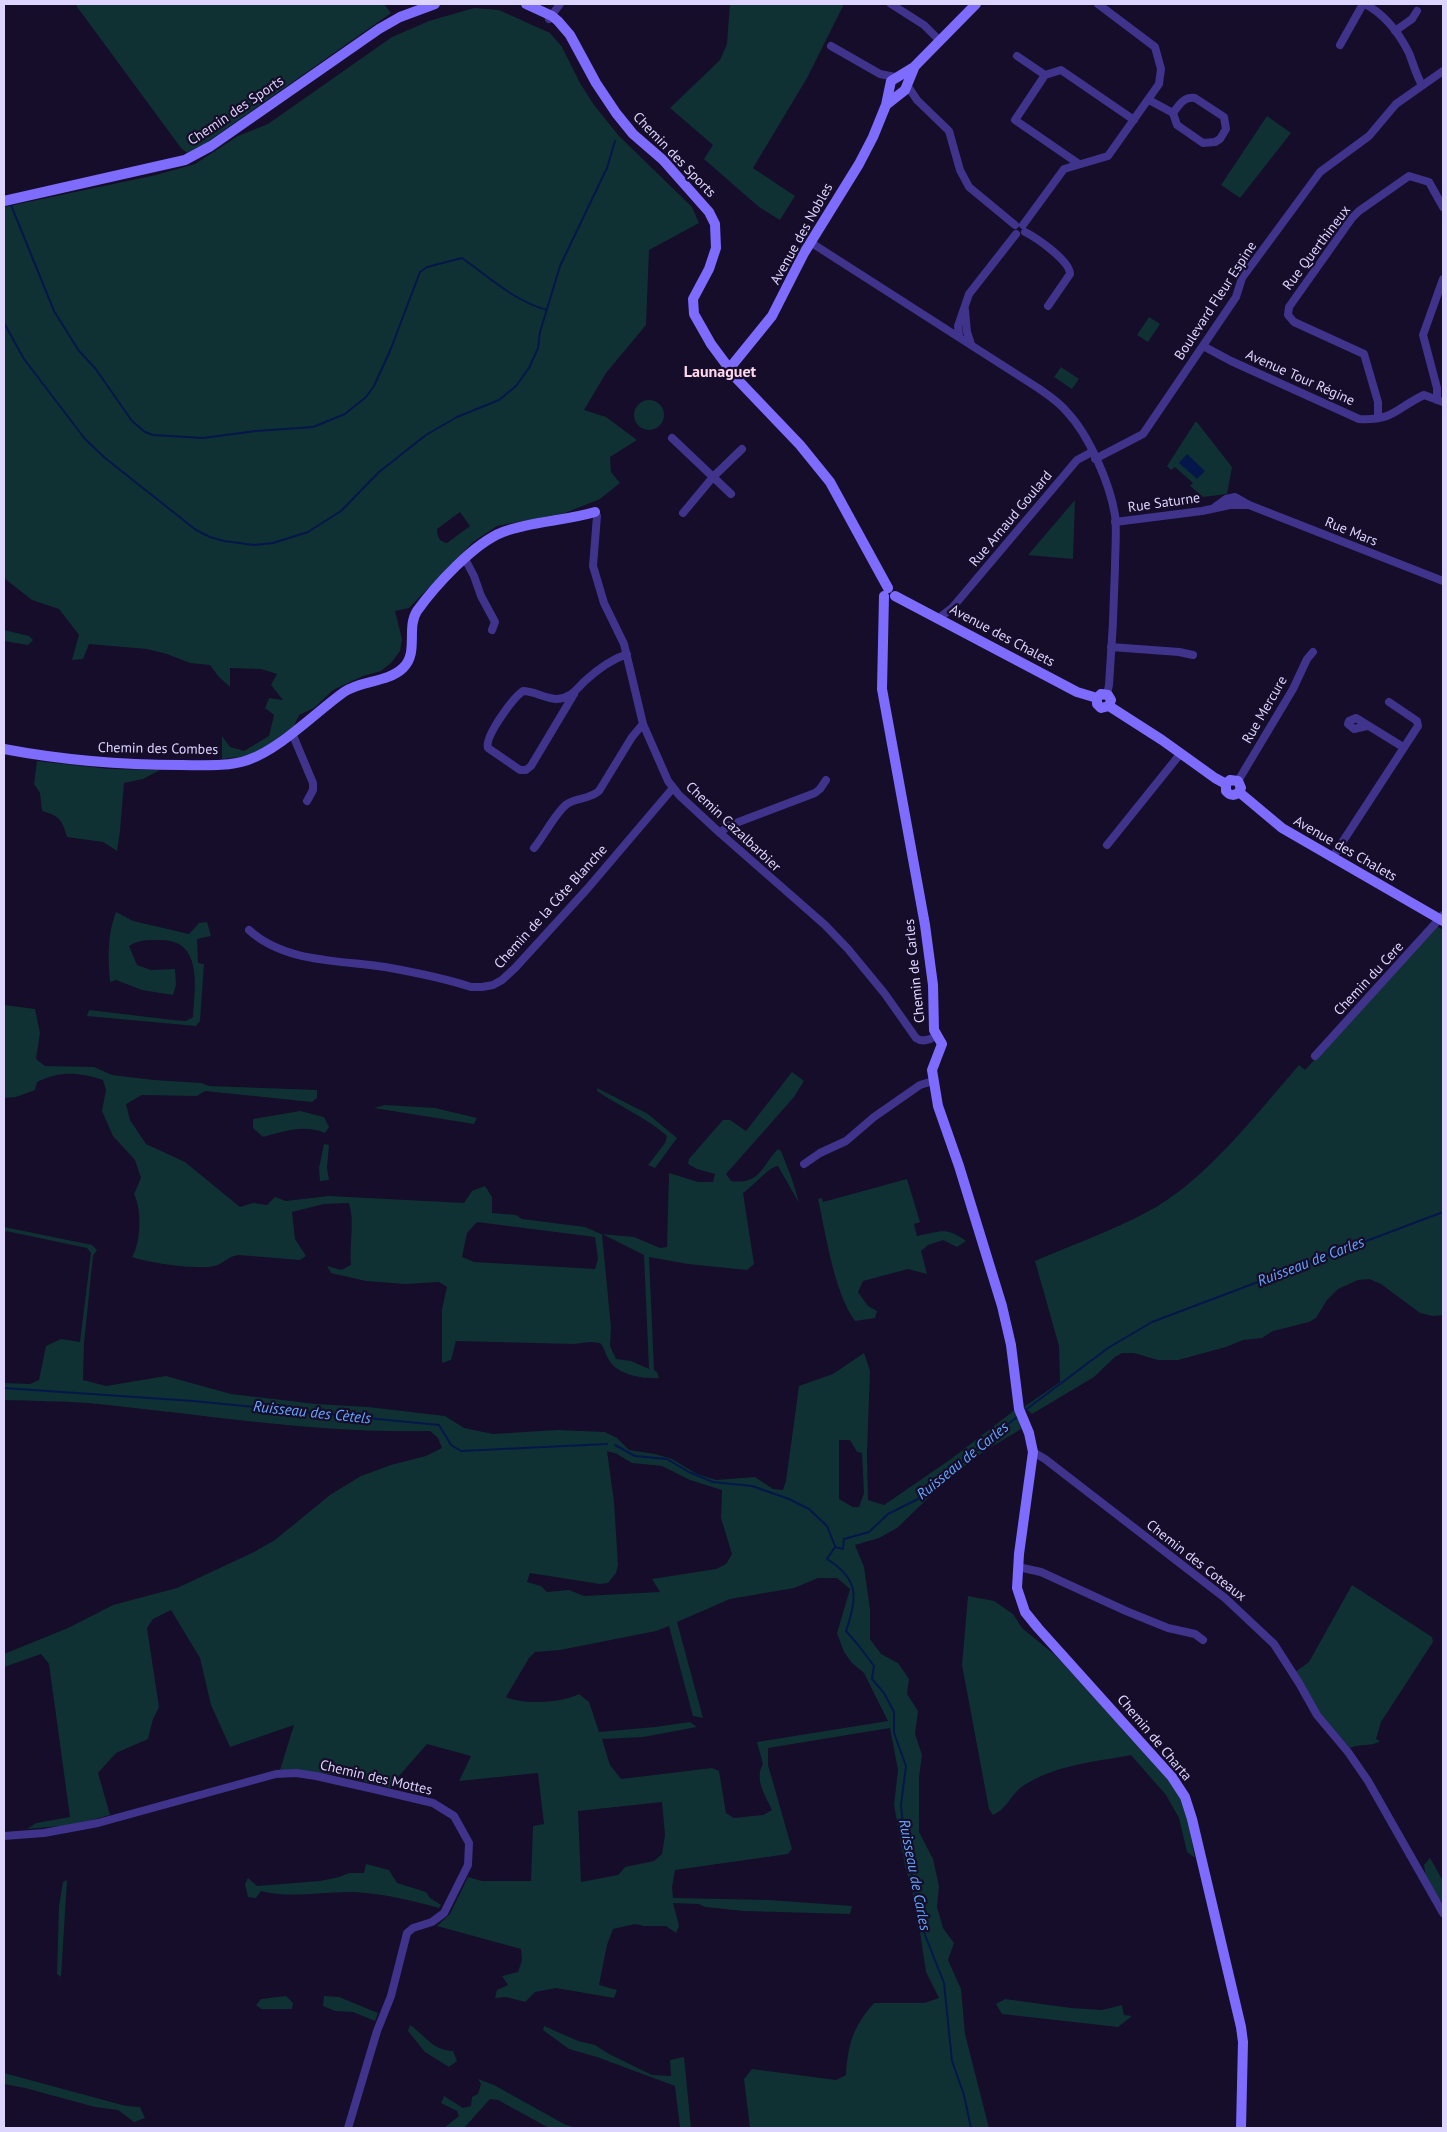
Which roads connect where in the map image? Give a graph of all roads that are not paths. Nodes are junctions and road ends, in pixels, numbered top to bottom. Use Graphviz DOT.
graph roads {
  1 [pos="435,4"];
  2 [pos="517,4"];
  3 [pos="526,4"];
  4 [pos="560,4"];
  5 [pos="891,4"];
  6 [pos="976,4"];
  7 [pos="1098,4"];
  8 [pos="1364,4"];
  9 [pos="1417,11"];
  10 [pos="551,17"];
  11 [pos="1395,31"];
  12 [pos="940,41"];
  13 [pos="1340,45"];
  14 [pos="831,46"];
  15 [pos="1017,56"];
  16 [pos="1443,71"];
  17 [pos="1045,75"];
  18 [pos="898,85"];
  19 [pos="1422,85"];
  20 [pos="1149,100"];
  21 [pos="1172,113"];
  22 [pos="1134,120"];
  23 [pos="1079,164"];
  24 [pos="4,202"];
  25 [pos="1443,207"];
  26 [pos="1021,227"];
  27 [pos="810,242"];
  28 [pos="1443,279"];
  29 [pos="1048,306"];
  30 [pos="965,310"];
  31 [pos="959,336"];
  32 [pos="971,344"];
  33 [pos="1203,346"];
  34 [pos="730,369"];
  35 [pos="1434,381"];
  36 [pos="1426,396"];
  37 [pos="1440,401"];
  38 [pos="1378,418"];
  39 [pos="672,438"];
  40 [pos="742,449"];
  41 [pos="1094,455"];
  42 [pos="713,477"];
  43 [pos="731,494"];
  44 [pos="1249,505"];
  45 [pos="595,512"];
  46 [pos="682,513"];
  47 [pos="1116,522"];
  48 [pos="465,559"];
  49 [pos="1443,581"];
  50 [pos="890,594"];
  51 [pos="944,621"];
  52 [pos="492,630"];
  53 [pos="1111,647"];
  54 [pos="1313,652"];
  55 [pos="627,654"];
  56 [pos="1193,655"];
  57 [pos="1104,693"];
  58 [pos="574,694"];
  59 [pos="1389,702"];
  60 [pos="643,724"];
  61 [pos="1367,726"];
  62 [pos="292,733"];
  63 [pos="1403,748"];
  64 [pos="4,749"];
  65 [pos="1181,753"];
  66 [pos="826,780"];
  67 [pos="1239,787"];
  68 [pos="673,788"];
  69 [pos="307,801"];
  70 [pos="720,833"];
  71 [pos="1107,845"];
  72 [pos="534,848"];
  73 [pos="1332,858"];
  74 [pos="1442,918"];
  75 [pos="249,930"];
  76 [pos="937,1035"];
  77 [pos="1315,1056"];
  78 [pos="933,1081"];
  79 [pos="804,1164"];
  80 [pos="1025,1422"];
  81 [pos="1033,1452"];
  82 [pos="1018,1567"];
  83 [pos="1203,1640"];
  84 [pos="4,1836"];
  85 [pos="1443,1913"];
  86 [pos="348,2128"];
  87 [pos="1241,2128"];
  1 -- 24 [label="street, Chemin des Sports"];
  2 -- 10 [label="street, Chemin des Sports"];
  3 -- 10 [label="street, Chemin des Sports"];
  4 -- 10 [label="street"];
  5 -- 12 [label="street"];
  6 -- 12 [label="street"];
  7 -- 20 [label="street"];
  8 -- 11 [label="street"];
  8 -- 13 [label="street"];
  9 -- 11 [label="street"];
  10 -- 34 [label="street, Chemin des Sports"];
  11 -- 19 [label="street"];
  12 -- 18 [label="street"];
  14 -- 18 [label="street"];
  15 -- 17 [label="street"];
  16 -- 19 [label="street, Boulevard Fleur Espine"];
  17 -- 22 [label="street"];
  17 -- 23 [label="street"];
  18 -- 26 [label="street"];
  18 -- 27 [label="street, Avenue des Nobles"];
  19 -- 33 [label="street, Boulevard Fleur Espine"];
  20 -- 21 [label="street"];
  20 -- 22 [label="street"];
  21 -- 21 [label="street"];
  22 -- 23 [label="street"];
  23 -- 26 [label="street"];
  25 -- 38 [label="street, Rue Querthineux"];
  26 -- 29 [label="street"];
  26 -- 30 [label="street"];
  27 -- 31 [label="street"];
  27 -- 34 [label="street, Avenue des Nobles"];
  28 -- 35 [label="street"];
  30 -- 31 [label="street"];
  30 -- 32 [label="street"];
  31 -- 32 [label="street"];
  32 -- 41 [label="street"];
  33 -- 38 [label="street, Avenue Tour Régine"];
  33 -- 41 [label="street, Boulevard Fleur Espine"];
  34 -- 50 [label="street"];
  35 -- 36 [label="street"];
  35 -- 37 [label="street"];
  36 -- 37 [label="street"];
  36 -- 38 [label="street, Avenue Tour Régine"];
  39 -- 42 [label="street"];
  40 -- 42 [label="street"];
  41 -- 47 [label="street"];
  41 -- 51 [label="street, Rue Arnaud Goulard"];
  42 -- 43 [label="street"];
  42 -- 46 [label="street"];
  44 -- 47 [label="street, Rue Saturne"];
  44 -- 49 [label="street, Rue Mars"];
  45 -- 48 [label="street, Chemin des Combes"];
  45 -- 55 [label="street, Chemin Cazalbarbier"];
  47 -- 53 [label="street"];
  48 -- 52 [label="street"];
  48 -- 62 [label="street, Chemin des Combes"];
  50 -- 51 [label="street, Avenue des Chalets"];
  50 -- 76 [label="street, Chemin de Carles"];
  51 -- 57 [label="street, Avenue des Chalets"];
  53 -- 56 [label="street"];
  53 -- 57 [label="street"];
  54 -- 67 [label="street, Rue Mercure"];
  55 -- 58 [label="street"];
  55 -- 60 [label="street, Chemin Cazalbarbier"];
  57 -- 65 [label="street, Avenue des Chalets"];
  58 -- 58 [label="street"];
  59 -- 63 [label="street"];
  60 -- 68 [label="street, Chemin Cazalbarbier"];
  60 -- 72 [label="street"];
  61 -- 63 [label="street"];
  62 -- 64 [label="street, Chemin des Combes"];
  62 -- 69 [label="street"];
  63 -- 73 [label="street"];
  65 -- 67 [label="street, Avenue des Chalets"];
  65 -- 71 [label="street"];
  66 -- 70 [label="street"];
  67 -- 73 [label="street, Avenue des Chalets"];
  68 -- 70 [label="street, Chemin Cazalbarbier"];
  68 -- 75 [label="street, Chemin de la Côte Blanche"];
  70 -- 76 [label="street, Chemin Cazalbarbier"];
  73 -- 74 [label="street, Avenue des Chalets"];
  74 -- 77 [label="street, Chemin du Cere"];
  76 -- 78 [label="street, Chemin de Carles"];
  78 -- 79 [label="street"];
  78 -- 80 [label="street, Chemin de Carles"];
  80 -- 81 [label="street, Chemin de Charta"];
  81 -- 82 [label="street, Chemin de Charta"];
  81 -- 85 [label="street, Chemin des Coteaux"];
  82 -- 83 [label="street"];
  82 -- 87 [label="street, Chemin de Charta"];
  84 -- 86 [label="street, Chemin des Mottes"];
}
